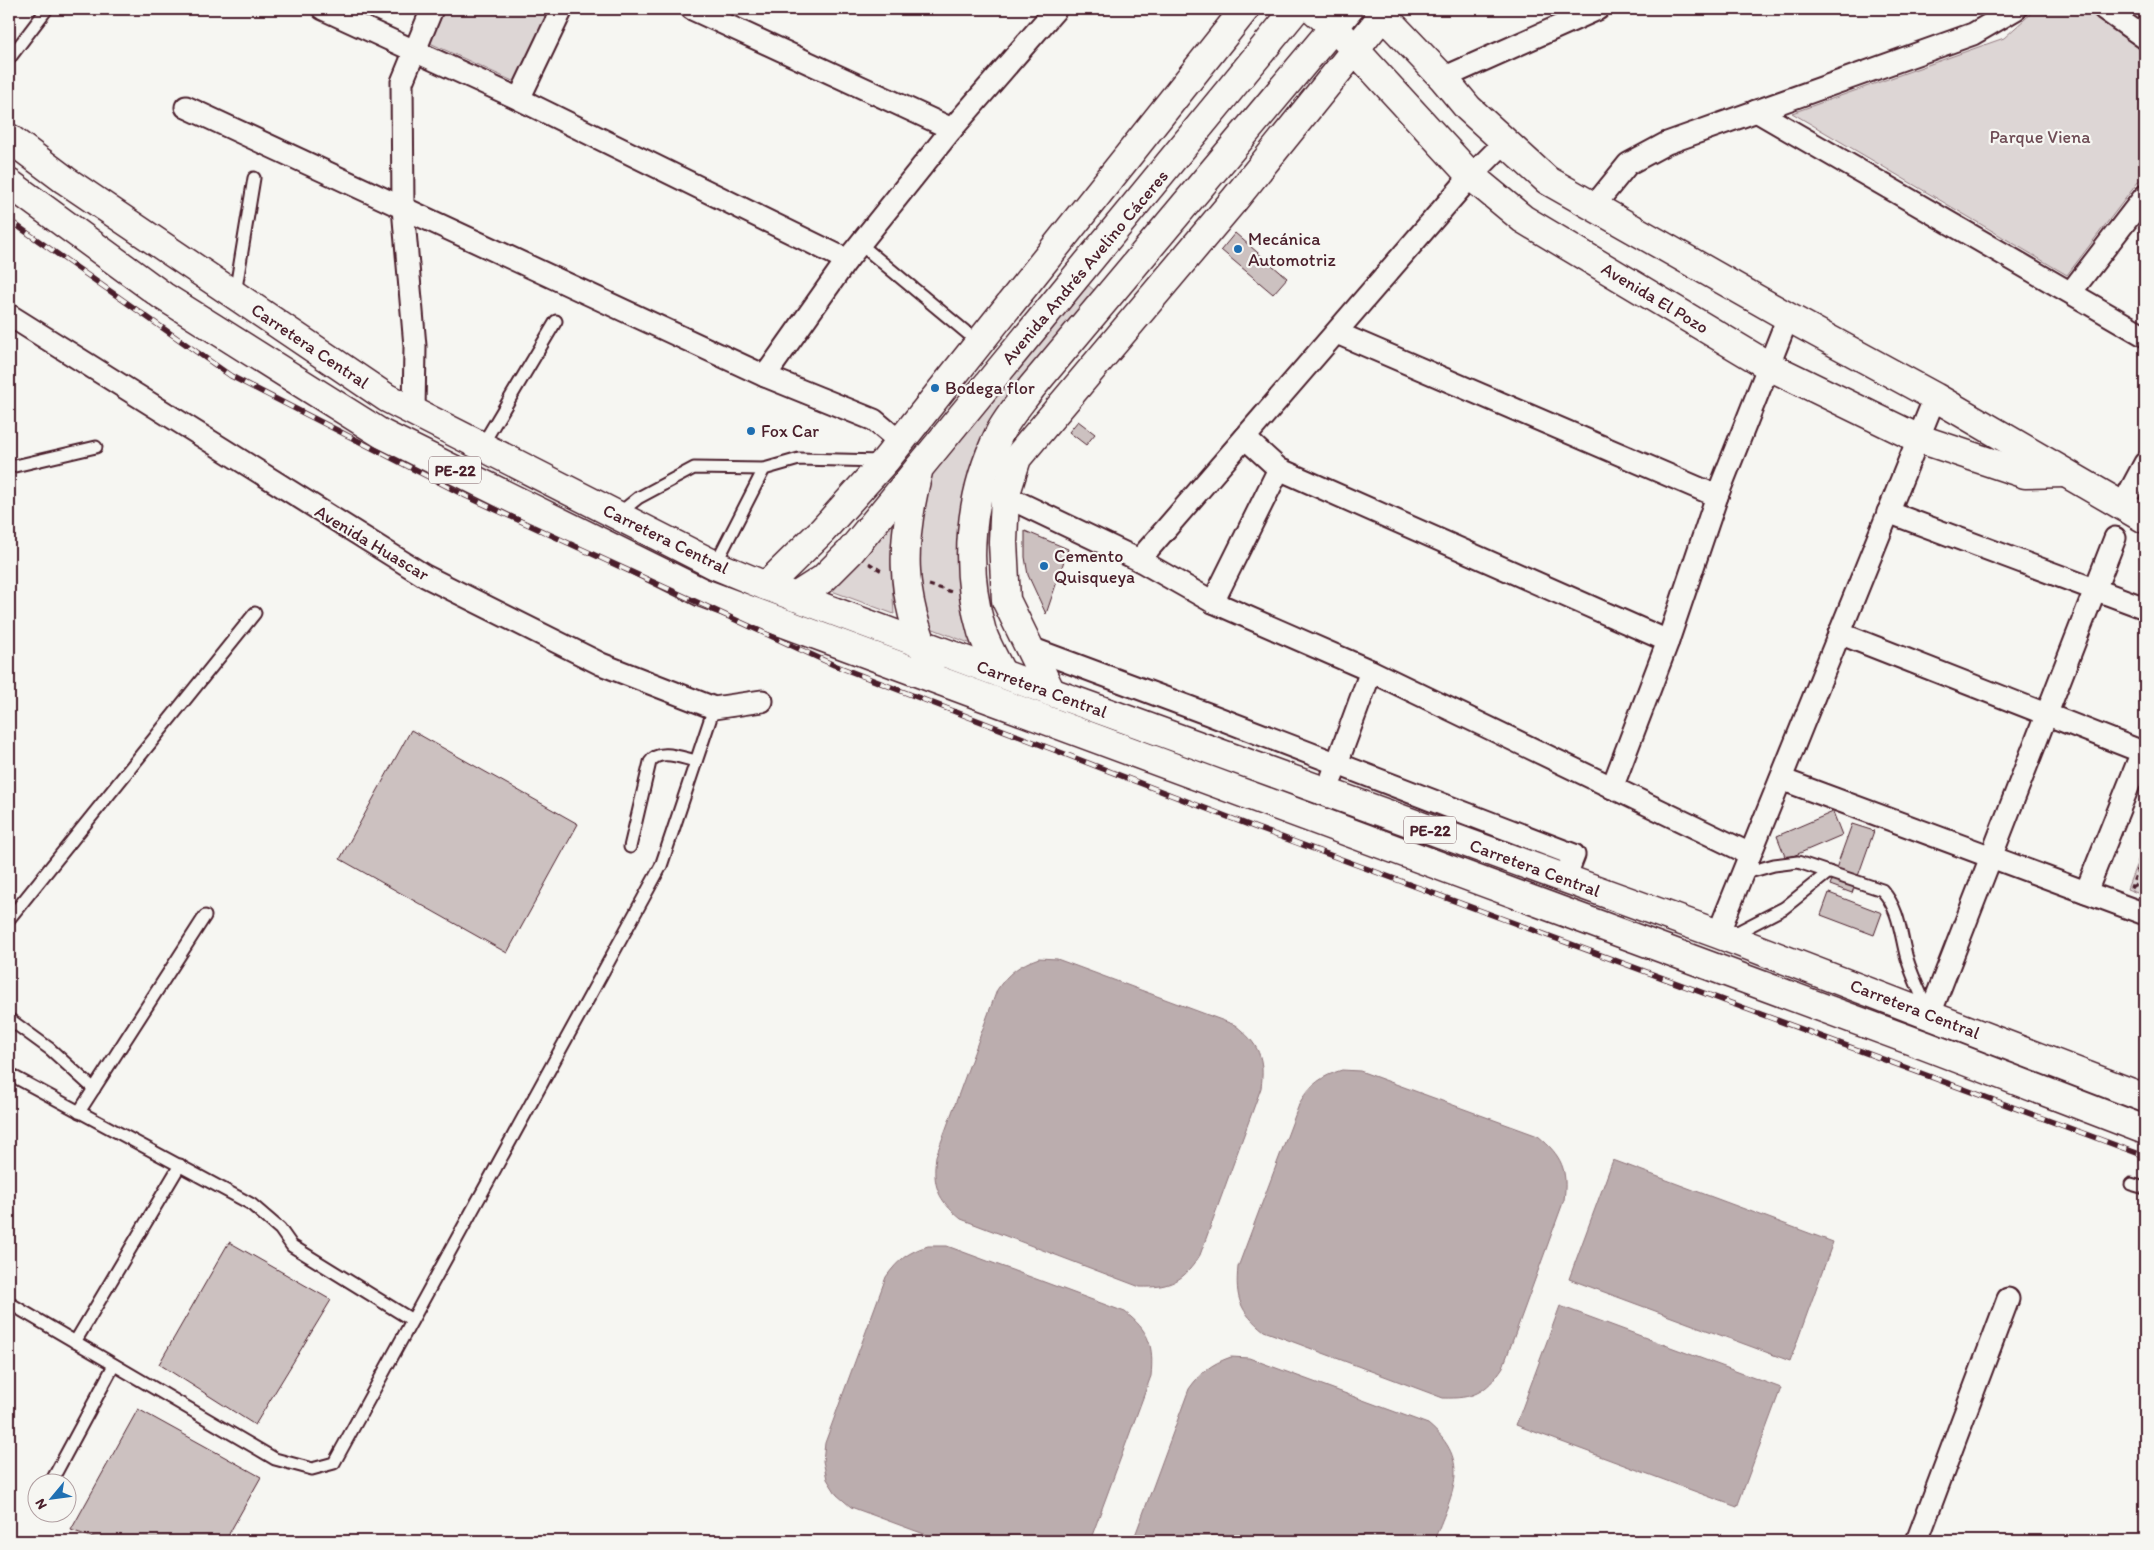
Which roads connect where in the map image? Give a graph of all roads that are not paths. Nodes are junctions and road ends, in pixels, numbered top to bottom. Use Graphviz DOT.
graph roads {
  1 [pos="47,9"];
  2 [pos="322,9"];
  3 [pos="432,9"];
  4 [pos="562,9"];
  5 [pos="692,9"];
  6 [pos="1245,9"];
  7 [pos="1296,9"];
  8 [pos="1313,9"];
  9 [pos="1598,9"];
  10 [pos="2016,9"];
  11 [pos="2104,9"];
  12 [pos="1048,11"];
  13 [pos="1383,11"];
  14 [pos="1341,18"];
  15 [pos="2145,38"];
  16 [pos="414,49"];
  17 [pos="1354,50"];
  18 [pos="9,59"];
  19 [pos="1443,78"];
  20 [pos="519,99"];
  21 [pos="186,107"];
  22 [pos="1756,111"];
  23 [pos="952,129"];
  24 [pos="1147,133"];
  25 [pos="9,138"];
  26 [pos="1504,143"];
  27 [pos="1177,156"];
  28 [pos="1471,176"];
  29 [pos="254,178"];
  30 [pos="9,183"];
  31 [pos="2145,196"];
  32 [pos="1235,199"];
  33 [pos="1186,203"];
  34 [pos="1594,206"];
  35 [pos="403,208"];
  36 [pos="854,252"];
  37 [pos="1086,266"];
  38 [pos="1116,286"];
  39 [pos="2070,292"];
  40 [pos="235,295"];
  41 [pos="9,315"];
  42 [pos="1788,317"];
  43 [pos="556,321"];
  44 [pos="1337,333"];
  45 [pos="2145,336"];
  46 [pos="978,342"];
  47 [pos="1767,365"];
  48 [pos="765,376"];
  49 [pos="1032,387"];
  50 [pos="1935,397"];
  51 [pos="414,413"];
  52 [pos="1041,429"];
  53 [pos="1245,438"];
  54 [pos="1917,438"];
  55 [pos="96,447"];
  56 [pos="481,447"];
  57 [pos="893,451"];
  58 [pos="2145,463"];
  59 [pos="9,464"];
  60 [pos="919,468"];
  61 [pos="764,469"];
  62 [pos="1279,469"];
  63 [pos="2065,473"];
  64 [pos="1005,496"];
  65 [pos="1717,496"];
  66 [pos="2122,506"];
  67 [pos="1888,512"];
  68 [pos="616,516"];
  69 [pos="2145,519"];
  70 [pos="2116,538"];
  71 [pos="1139,560"];
  72 [pos="715,565"];
  73 [pos="766,586"];
  74 [pos="2096,589"];
  75 [pos="795,597"];
  76 [pos="1213,602"];
  77 [pos="2145,608"];
  78 [pos="255,613"];
  79 [pos="1839,633"];
  80 [pos="1668,641"];
  81 [pos="922,644"];
  82 [pos="1028,647"];
  83 [pos="1371,671"];
  84 [pos="1002,674"];
  85 [pos="940,683"];
  86 [pos="1051,692"];
  87 [pos="762,701"];
  88 [pos="714,708"];
  89 [pos="2047,714"];
  90 [pos="2144,752"];
  91 [pos="1228,757"];
  92 [pos="696,760"];
  93 [pos="1336,764"];
  94 [pos="1781,779"];
  95 [pos="1219,785"];
  96 [pos="1612,788"];
  97 [pos="1326,792"];
  98 [pos="630,847"];
  99 [pos="1750,854"];
  100 [pos="1991,857"];
  101 [pos="1829,872"];
  102 [pos="1742,874"];
  103 [pos="1564,878"];
  104 [pos="2086,892"];
  105 [pos="2145,914"];
  106 [pos="205,916"];
  107 [pos="9,919"];
  108 [pos="1722,936"];
  109 [pos="1930,1014"];
  110 [pos="9,1019"];
  111 [pos="9,1074"];
  112 [pos="94,1088"];
  113 [pos="2145,1098"];
  114 [pos="80,1112"];
  115 [pos="2145,1130"];
  116 [pos="180,1165"];
  117 [pos="2131,1184"];
  118 [pos="2145,1188"];
  119 [pos="2008,1300"];
  120 [pos="9,1303"];
  121 [pos="412,1320"];
  122 [pos="75,1342"];
  123 [pos="114,1365"];
  124 [pos="56,1472"];
  125 [pos="1918,1541"];
  1 -- 18 [label="lane"];
  2 -- 16 [label="street"];
  3 -- 16 [label="street"];
  4 -- 20 [label="street"];
  5 -- 23 [label="street"];
  6 -- 24 [label="main road"];
  7 -- 27 [label="main road, Avenida Andrés Avelino Cáceres"];
  8 -- 14 [label="main road, Avenida El Pozo"];
  9 -- 19 [label="street"];
  10 -- 22 [label="street"];
  11 -- 15 [label="street"];
  12 -- 23 [label="street"];
  13 -- 17 [label="main road"];
  13 -- 19 [label="main road"];
  14 -- 17 [label="main road, Avenida El Pozo"];
  14 -- 33 [label="main road, Avenida Andrés Avelino Cáceres"];
  16 -- 20 [label="street"];
  16 -- 35 [label="street"];
  17 -- 28 [label="main road, Avenida El Pozo"];
  17 -- 32 [label="main road"];
  19 -- 26 [label="main road"];
  20 -- 36 [label="street"];
  21 -- 35 [label="street"];
  22 -- 34 [label="street"];
  22 -- 39 [label="street"];
  23 -- 36 [label="street"];
  24 -- 27 [label="main road"];
  24 -- 46 [label="main road"];
  25 -- 40 [label="main road, Carretera Central / PE-22"];
  26 -- 28 [label="street"];
  26 -- 34 [label="main road"];
  27 -- 37 [label="main road, Avenida Andrés Avelino Cáceres"];
  28 -- 44 [label="street"];
  28 -- 47 [label="main road, Avenida El Pozo"];
  29 -- 40 [label="lane"];
  30 -- 85 [label="main road, Carretera Central / PE-22"];
  31 -- 39 [label="street"];
  32 -- 33 [label="main road"];
  32 -- 52 [label="main road"];
  33 -- 38 [label="main road, Avenida Andrés Avelino Cáceres"];
  34 -- 42 [label="main road"];
  35 -- 48 [label="street"];
  35 -- 51 [label="street"];
  36 -- 46 [label="lane"];
  36 -- 48 [label="street"];
  37 -- 38 [label="main road"];
  37 -- 60 [label="main road, Avenida Andrés Avelino Cáceres"];
  38 -- 49 [label="main road, Avenida Andrés Avelino Cáceres"];
  39 -- 45 [label="street"];
  40 -- 51 [label="main road, Carretera Central / PE-22"];
  41 -- 88 [label="street, Avenida Huascar"];
  42 -- 47 [label="street"];
  42 -- 50 [label="main road"];
  43 -- 56 [label="lane"];
  44 -- 53 [label="street"];
  44 -- 65 [label="street"];
  46 -- 57 [label="main road"];
  47 -- 54 [label="main road, Avenida El Pozo"];
  47 -- 65 [label="street"];
  48 -- 57 [label="street"];
  49 -- 52 [label="main road"];
  49 -- 84 [label="main road, Avenida Andrés Avelino Cáceres"];
  50 -- 54 [label="street"];
  50 -- 63 [label="main road"];
  51 -- 56 [label="main road, Carretera Central / PE-22"];
  52 -- 64 [label="main road"];
  53 -- 62 [label="street"];
  53 -- 71 [label="street"];
  54 -- 63 [label="main road, Avenida El Pozo"];
  54 -- 67 [label="street"];
  55 -- 59 [label="lane"];
  56 -- 68 [label="main road, Carretera Central / PE-22"];
  57 -- 61 [label="lane"];
  57 -- 73 [label="main road"];
  58 -- 66 [label="street"];
  60 -- 75 [label="main road"];
  60 -- 81 [label="main road, Avenida Andrés Avelino Cáceres"];
  61 -- 68 [label="lane"];
  61 -- 72 [label="lane"];
  62 -- 76 [label="street"];
  62 -- 80 [label="street"];
  63 -- 66 [label="main road"];
  64 -- 71 [label="street"];
  64 -- 82 [label="main road"];
  65 -- 80 [label="street"];
  66 -- 69 [label="main road"];
  67 -- 74 [label="street"];
  67 -- 79 [label="street"];
  68 -- 72 [label="main road, Carretera Central / PE-22"];
  70 -- 74 [label="street"];
  71 -- 76 [label="street"];
  72 -- 73 [label="main road, Carretera Central / PE-22"];
  73 -- 75 [label="main road, Carretera Central / PE-22"];
  74 -- 77 [label="street"];
  74 -- 89 [label="street"];
  75 -- 81 [label="main road, Carretera Central / PE-22"];
  76 -- 83 [label="street"];
  78 -- 107 [label="lane"];
  79 -- 89 [label="street"];
  79 -- 94 [label="street"];
  80 -- 96 [label="street"];
  81 -- 84 [label="main road, Carretera Central / PE-22"];
  81 -- 85 [label="main road, Avenida Andrés Avelino Cáceres"];
  82 -- 86 [label="main road"];
  82 -- 93 [label="street"];
  83 -- 93 [label="street"];
  83 -- 96 [label="street"];
  84 -- 86 [label="main road, Carretera Central / PE-22"];
  85 -- 95 [label="main road, Carretera Central / PE-22"];
  86 -- 91 [label="main road, Carretera Central / PE-22"];
  87 -- 88 [label="street, Avenida Huascar"];
  88 -- 92 [label="lane"];
  89 -- 90 [label="street"];
  89 -- 100 [label="street"];
  90 -- 104 [label="street"];
  91 -- 95 [label="main road"];
  91 -- 97 [label="main road, Carretera Central / PE-22"];
  92 -- 98 [label="lane"];
  92 -- 121 [label="lane"];
  93 -- 97 [label="street"];
  93 -- 103 [label="street"];
  94 -- 99 [label="street"];
  94 -- 100 [label="street"];
  95 -- 115 [label="main road, Carretera Central / PE-22"];
  96 -- 99 [label="street"];
  97 -- 103 [label="main road, Carretera Central / PE-22"];
  99 -- 102 [label="street"];
  100 -- 104 [label="street"];
  100 -- 109 [label="street"];
  101 -- 102 [label="lane"];
  101 -- 108 [label="lane"];
  101 -- 109 [label="lane"];
  102 -- 108 [label="street"];
  103 -- 108 [label="main road, Carretera Central / PE-22"];
  104 -- 105 [label="street"];
  106 -- 112 [label="lane"];
  108 -- 109 [label="main road, Carretera Central / PE-22"];
  109 -- 113 [label="main road, Carretera Central / PE-22"];
  110 -- 112 [label="lane"];
  111 -- 114 [label="lane"];
  112 -- 114 [label="lane"];
  114 -- 116 [label="lane"];
  116 -- 121 [label="lane"];
  116 -- 122 [label="lane"];
  117 -- 118 [label="lane"];
  119 -- 125 [label="street"];
  120 -- 122 [label="lane"];
  121 -- 123 [label="lane"];
  122 -- 123 [label="lane"];
  123 -- 124 [label="lane"];
}
